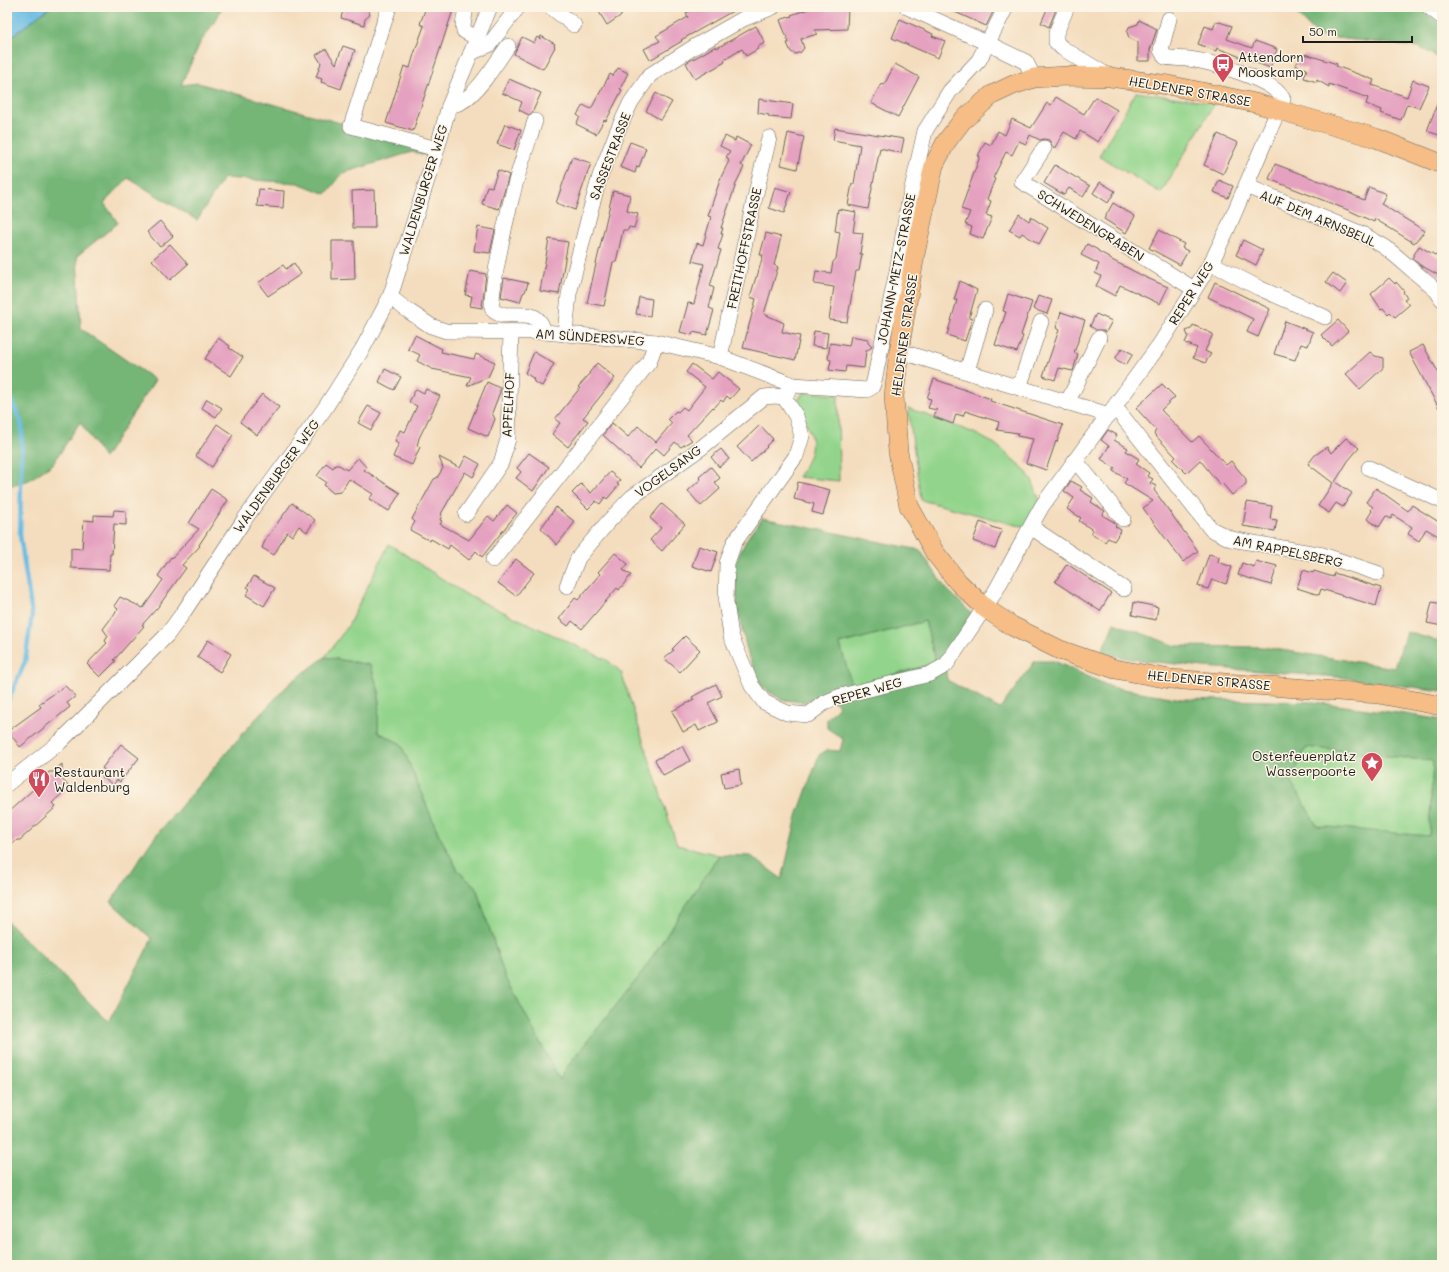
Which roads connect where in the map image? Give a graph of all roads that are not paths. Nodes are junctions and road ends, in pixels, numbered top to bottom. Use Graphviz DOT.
graph roads {
  1 [pos="389,7"];
  2 [pos="466,7"];
  3 [pos="490,7"];
  4 [pos="518,7"];
  5 [pos="551,7"];
  6 [pos="773,7"];
  7 [pos="907,7"];
  8 [pos="1006,7"];
  9 [pos="1068,7"];
  10 [pos="1429,7"];
  11 [pos="1442,17"];
  12 [pos="1170,19"];
  13 [pos="574,25"];
  14 [pos="477,38"];
  15 [pos="987,43"];
  16 [pos="508,46"];
  17 [pos="471,53"];
  18 [pos="1034,78"];
  19 [pos="1110,78"];
  20 [pos="449,106"];
  21 [pos="1279,110"];
  22 [pos="534,121"];
  23 [pos="769,138"];
  24 [pos="1044,148"];
  25 [pos="437,149"];
  26 [pos="1442,164"];
  27 [pos="1246,186"];
  28 [pos="1211,262"];
  29 [pos="1194,289"];
  30 [pos="390,297"];
  31 [pos="1442,299"];
  32 [pos="984,310"];
  33 [pos="1325,317"];
  34 [pos="1041,322"];
  35 [pos="511,332"];
  36 [pos="544,332"];
  37 [pos="565,334"];
  38 [pos="1099,338"];
  39 [pos="656,342"];
  40 [pos="899,351"];
  41 [pos="720,358"];
  42 [pos="967,372"];
  43 [pos="792,385"];
  44 [pos="1019,388"];
  45 [pos="784,397"];
  46 [pos="1067,402"];
  47 [pos="1112,411"];
  48 [pos="1075,460"];
  49 [pos="1369,468"];
  50 [pos="1442,501"];
  51 [pos="466,514"];
  52 [pos="1123,519"];
  53 [pos="1031,527"];
  54 [pos="493,560"];
  55 [pos="1377,573"];
  56 [pos="567,586"];
  57 [pos="1124,589"];
  58 [pos="985,608"];
  59 [pos="1442,706"];
  60 [pos="7,784"];
  1 -- 25 [label="street"];
  2 -- 14 [label="street"];
  3 -- 14 [label="street, WALDENBURGER WEG"];
  4 -- 17 [label="street"];
  5 -- 13 [label="street"];
  6 -- 37 [label="street, SASSESTRASSE"];
  7 -- 15 [label="street"];
  8 -- 15 [label="street"];
  9 -- 19 [label="street"];
  10 -- 11 [label="street"];
  12 -- 21 [label="street, HELDENER STRASSE"];
  14 -- 17 [label="street, WALDENBURGER WEG"];
  15 -- 18 [label="street"];
  15 -- 43 [label="street, JOHANN-METZ-STRASSE"];
  16 -- 20 [label="street"];
  17 -- 20 [label="street, WALDENBURGER WEG"];
  18 -- 19 [label="main road, HELDENER STRASSE"];
  18 -- 40 [label="main road, HELDENER STRASSE"];
  19 -- 21 [label="main road, HELDENER STRASSE"];
  20 -- 25 [label="street, WALDENBURGER WEG"];
  21 -- 26 [label="main road, HELDENER STRASSE"];
  21 -- 27 [label="street, REPER WEG"];
  22 -- 36 [label="street"];
  23 -- 41 [label="street, FREITHOFFSTRASSE"];
  24 -- 29 [label="street, SCHWEDENGRABEN"];
  25 -- 30 [label="street, WALDENBURGER WEG"];
  27 -- 28 [label="street, REPER WEG"];
  27 -- 31 [label="street, AUF DEM ARNSBEUL"];
  28 -- 29 [label="street, REPER WEG"];
  28 -- 33 [label="street"];
  29 -- 47 [label="street, REPER WEG"];
  30 -- 35 [label="street, AM SÜNDERSWEG"];
  30 -- 60 [label="street, WALDENBURGER WEG"];
  32 -- 42 [label="street"];
  34 -- 44 [label="street"];
  35 -- 36 [label="street, AM SÜNDERSWEG"];
  35 -- 51 [label="street, APFELHOF"];
  36 -- 37 [label="street, AM SÜNDERSWEG"];
  37 -- 39 [label="street, AM SÜNDERSWEG"];
  38 -- 46 [label="street"];
  39 -- 41 [label="street, AM SÜNDERSWEG"];
  39 -- 54 [label="street"];
  40 -- 42 [label="street"];
  40 -- 58 [label="main road, HELDENER STRASSE"];
  41 -- 43 [label="street, AM SÜNDERSWEG"];
  42 -- 44 [label="street"];
  43 -- 45 [label="street"];
  44 -- 46 [label="street"];
  45 -- 56 [label="street, VOGELSANG"];
  45 -- 58 [label="street, REPER WEG"];
  46 -- 47 [label="street"];
  47 -- 48 [label="street, REPER WEG"];
  47 -- 55 [label="street, AM RAPPELSBERG"];
  48 -- 52 [label="street"];
  48 -- 53 [label="street, REPER WEG"];
  49 -- 50 [label="street"];
  53 -- 57 [label="street"];
  53 -- 58 [label="street, REPER WEG"];
  58 -- 59 [label="main road, HELDENER STRASSE"];
}
